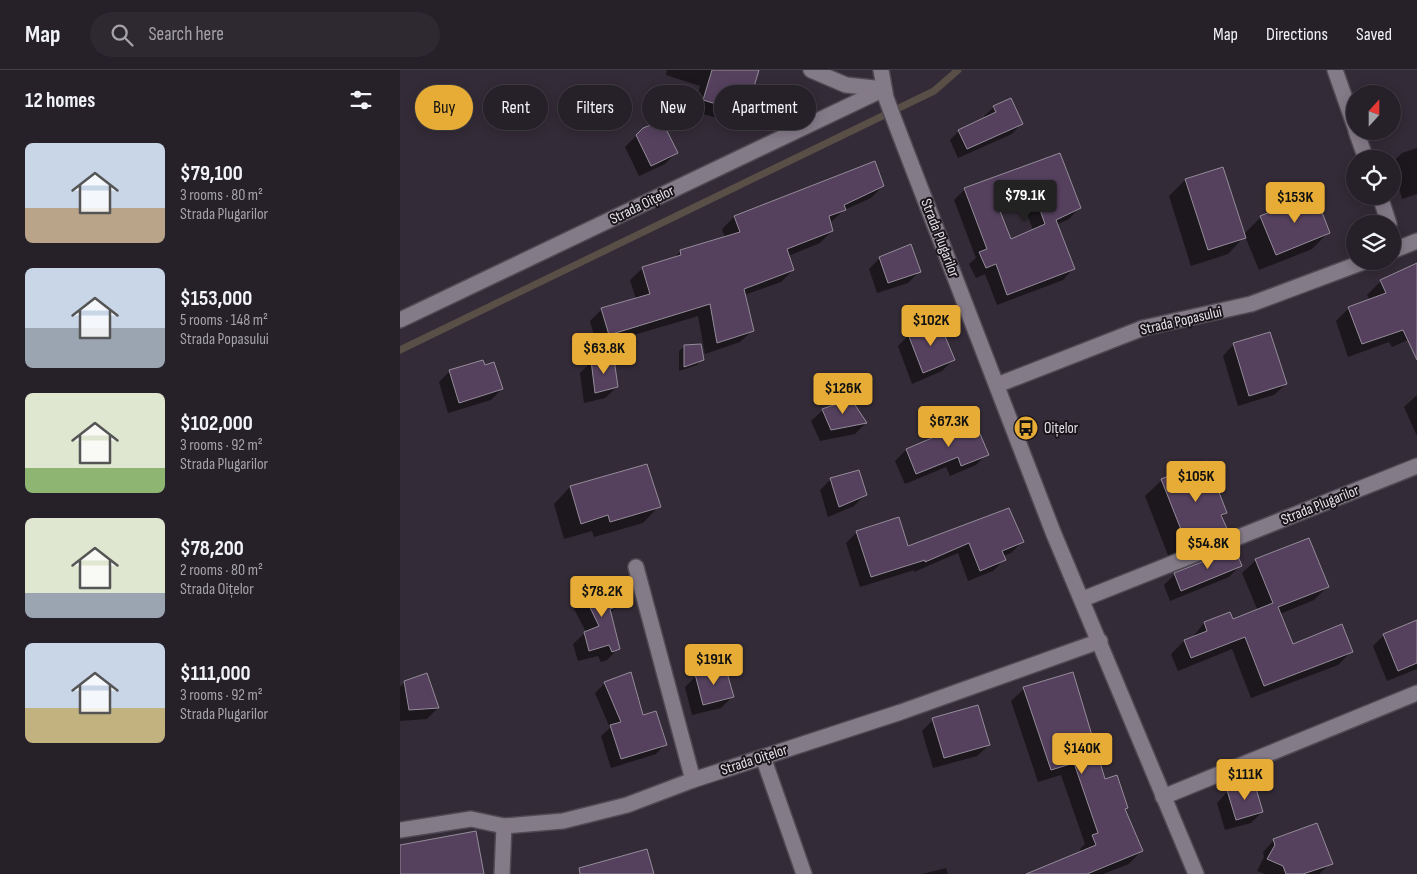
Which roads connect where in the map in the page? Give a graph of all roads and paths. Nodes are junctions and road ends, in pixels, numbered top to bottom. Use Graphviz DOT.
graph roads {
  1 [pos="811,70"];
  2 [pos="881,70"];
  3 [pos="1334,70"];
  4 [pos="885,94"];
  5 [pos="1346,103"];
  6 [pos="1417,241"];
  7 [pos="1401,248"];
  8 [pos="1346,268"];
  9 [pos="400,320"];
  10 [pos="997,385"];
  11 [pos="1417,466"];
  12 [pos="636,567"];
  13 [pos="1083,599"];
  14 [pos="1100,641"];
  15 [pos="1417,693"];
  16 [pos="763,757"];
  17 [pos="693,780"];
  18 [pos="1163,797"];
  19 [pos="504,826"];
  20 [pos="400,830"];
  21 [pos="502,874"];
  22 [pos="804,874"];
  23 [pos="1196,874"];
  1 -- 4 [label="street"];
  2 -- 4 [label="street, Strada Plugarilor"];
  3 -- 5 [label="street"];
  4 -- 9 [label="street, Strada Oițelor"];
  4 -- 10 [label="street, Strada Plugarilor"];
  6 -- 7 [label="street"];
  8 -- 10 [label="street, Strada Popasului"];
  10 -- 13 [label="street, Strada Plugarilor"];
  11 -- 13 [label="street, Strada Plugarilor"];
  12 -- 17 [label="street"];
  13 -- 14 [label="street, Strada Plugarilor"];
  14 -- 16 [label="street, Strada Oițelor"];
  14 -- 18 [label="street, Strada Plugarilor"];
  15 -- 18 [label="street"];
  16 -- 17 [label="street, Strada Oițelor"];
  16 -- 22 [label="street"];
  17 -- 19 [label="street, Strada Oițelor"];
  18 -- 23 [label="street, Strada Plugarilor"];
  19 -- 20 [label="street, Strada Oițelor"];
  19 -- 21 [label="street"];
}
